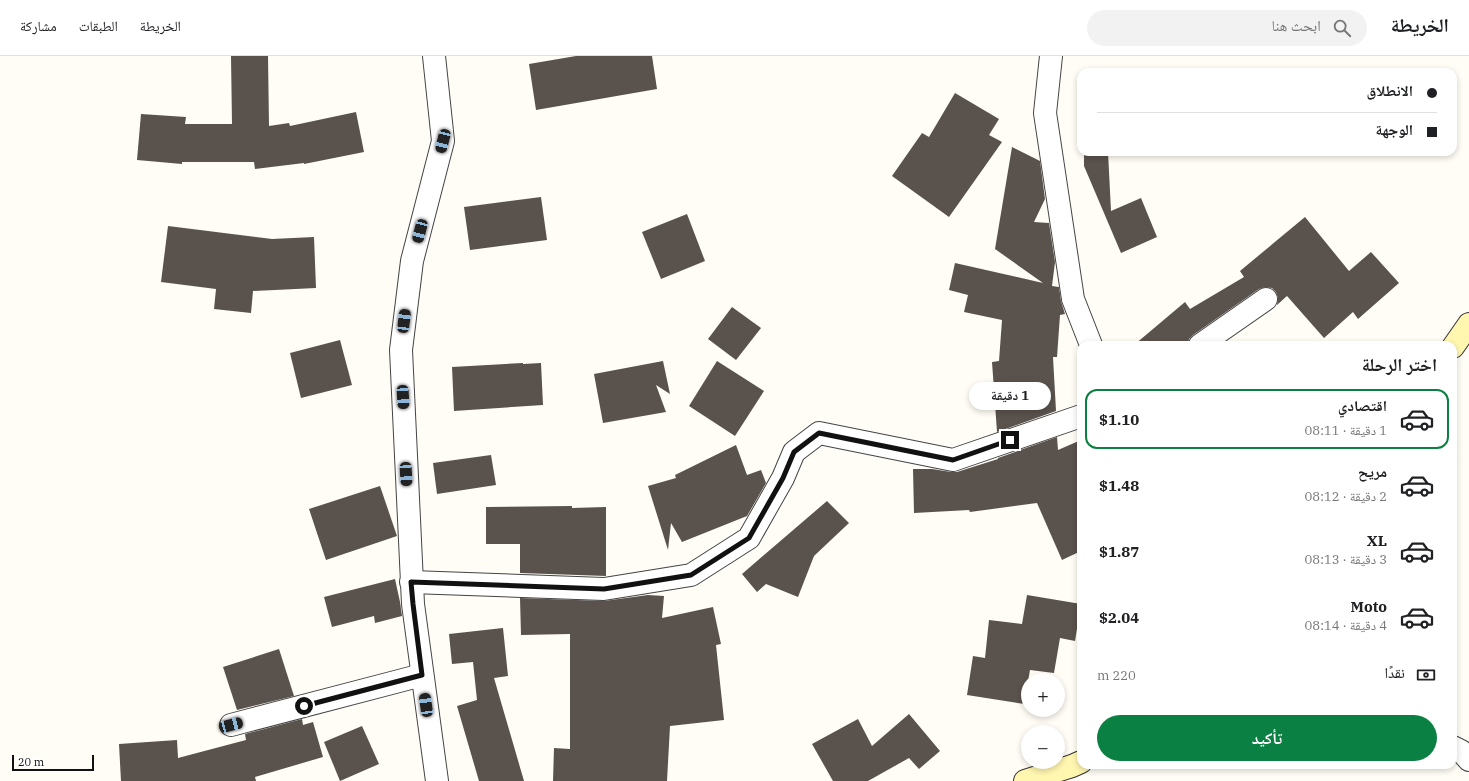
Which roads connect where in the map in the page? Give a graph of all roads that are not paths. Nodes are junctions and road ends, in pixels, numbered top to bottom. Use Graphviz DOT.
graph roads {
  1 [pos="434,56"];
  2 [pos="1050,56"];
  3 [pos="1266,299"];
  4 [pos="1469,324"];
  5 [pos="1089,341"];
  6 [pos="1206,341"];
  7 [pos="1457,342"];
  8 [pos="1077,417"];
  9 [pos="411,582"];
  10 [pos="422,675"];
  11 [pos="231,725"];
  12 [pos="1457,748"];
  13 [pos="1469,760"];
  14 [pos="1077,764"];
  15 [pos="437,781"];
  16 [pos="1025,781"];
  1 -- 9 [label="street"];
  2 -- 5 [label="street"];
  3 -- 6 [label="street"];
  4 -- 7 [label="main road"];
  8 -- 9 [label="street"];
  9 -- 10 [label="street"];
  10 -- 11 [label="street"];
  10 -- 15 [label="street"];
  12 -- 13 [label="street"];
  14 -- 16 [label="main road"];
}
